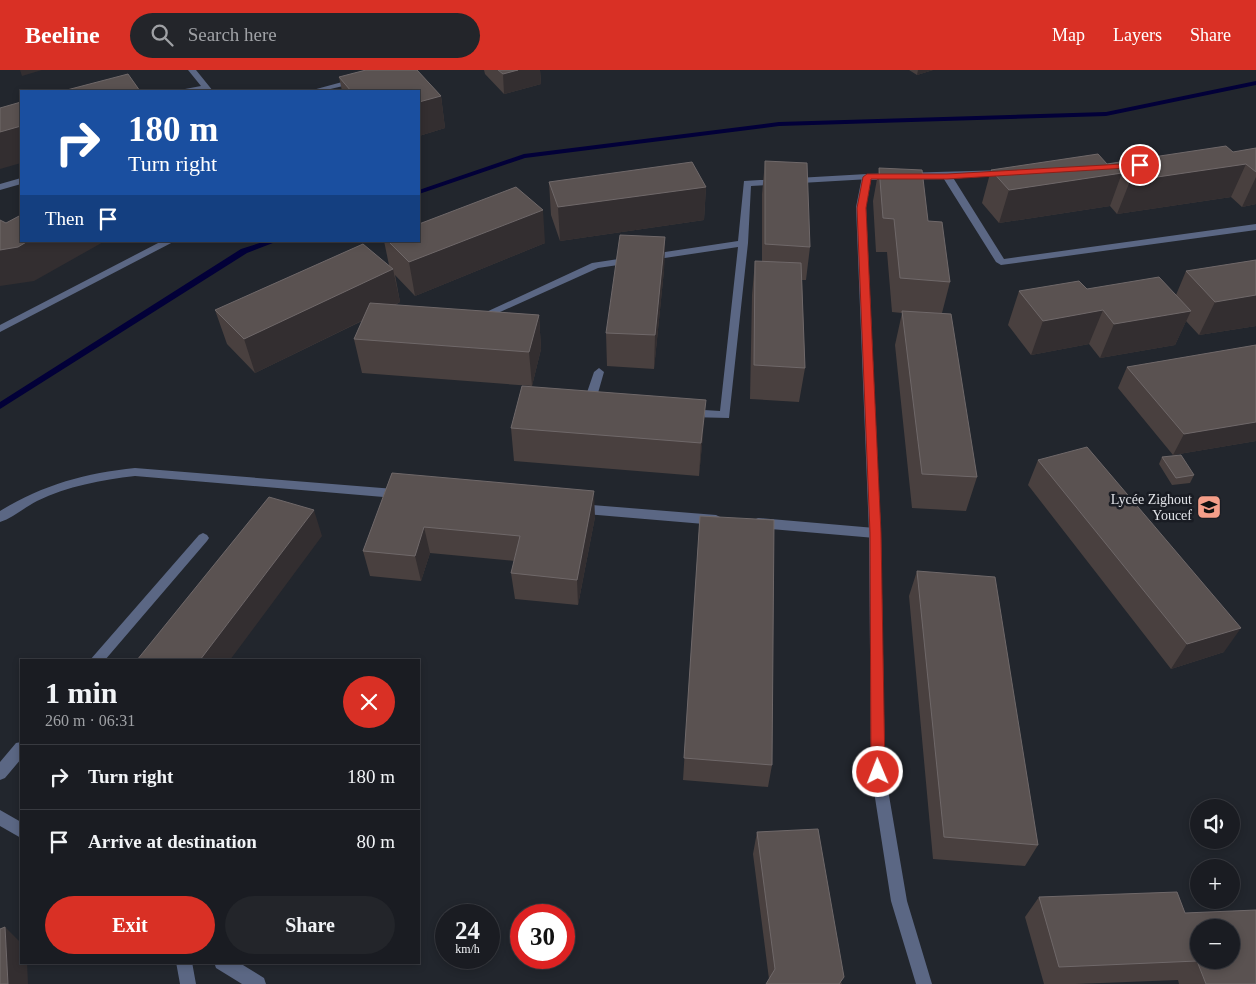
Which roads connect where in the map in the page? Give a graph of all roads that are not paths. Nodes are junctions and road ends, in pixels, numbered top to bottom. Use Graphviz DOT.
graph roads {
  1 [pos="192,70"];
  2 [pos="366,77"];
  3 [pos="207,90"];
  4 [pos="317,90"];
  5 [pos="1017,172"];
  6 [pos="947,176"];
  7 [pos="867,177"];
  8 [pos="20,181"];
  9 [pos="0,187"];
  10 [pos="1256,227"];
  11 [pos="168,242"];
  12 [pos="743,243"];
  13 [pos="464,324"];
  14 [pos="0,329"];
  15 [pos="599,372"];
  16 [pos="596,410"];
  17 [pos="676,413"];
  18 [pos="0,517"];
  19 [pos="727,521"];
  20 [pos="747,522"];
  21 [pos="875,533"];
  22 [pos="203,538"];
  23 [pos="98,659"];
  24 [pos="20,749"];
  25 [pos="0,773"];
  26 [pos="0,817"];
  27 [pos="20,830"];
  28 [pos="184,964"];
  29 [pos="225,964"];
  30 [pos="188,984"];
  31 [pos="258,984"];
  32 [pos="924,984"];
  1 -- 3 [label="street"];
  2 -- 4 [label="street"];
  5 -- 6 [label="street"];
  6 -- 7 [label="street"];
  6 -- 10 [label="street"];
  7 -- 12 [label="street"];
  7 -- 21 [label="street"];
  8 -- 9 [label="street"];
  11 -- 14 [label="street"];
  12 -- 13 [label="street"];
  12 -- 17 [label="street"];
  15 -- 16 [label="street"];
  18 -- 19 [label="street"];
  20 -- 21 [label="street"];
  21 -- 32 [label="street"];
  22 -- 23 [label="street"];
  24 -- 25 [label="street"];
  26 -- 27 [label="street"];
  28 -- 30 [label="street"];
  29 -- 31 [label="street"];
}
